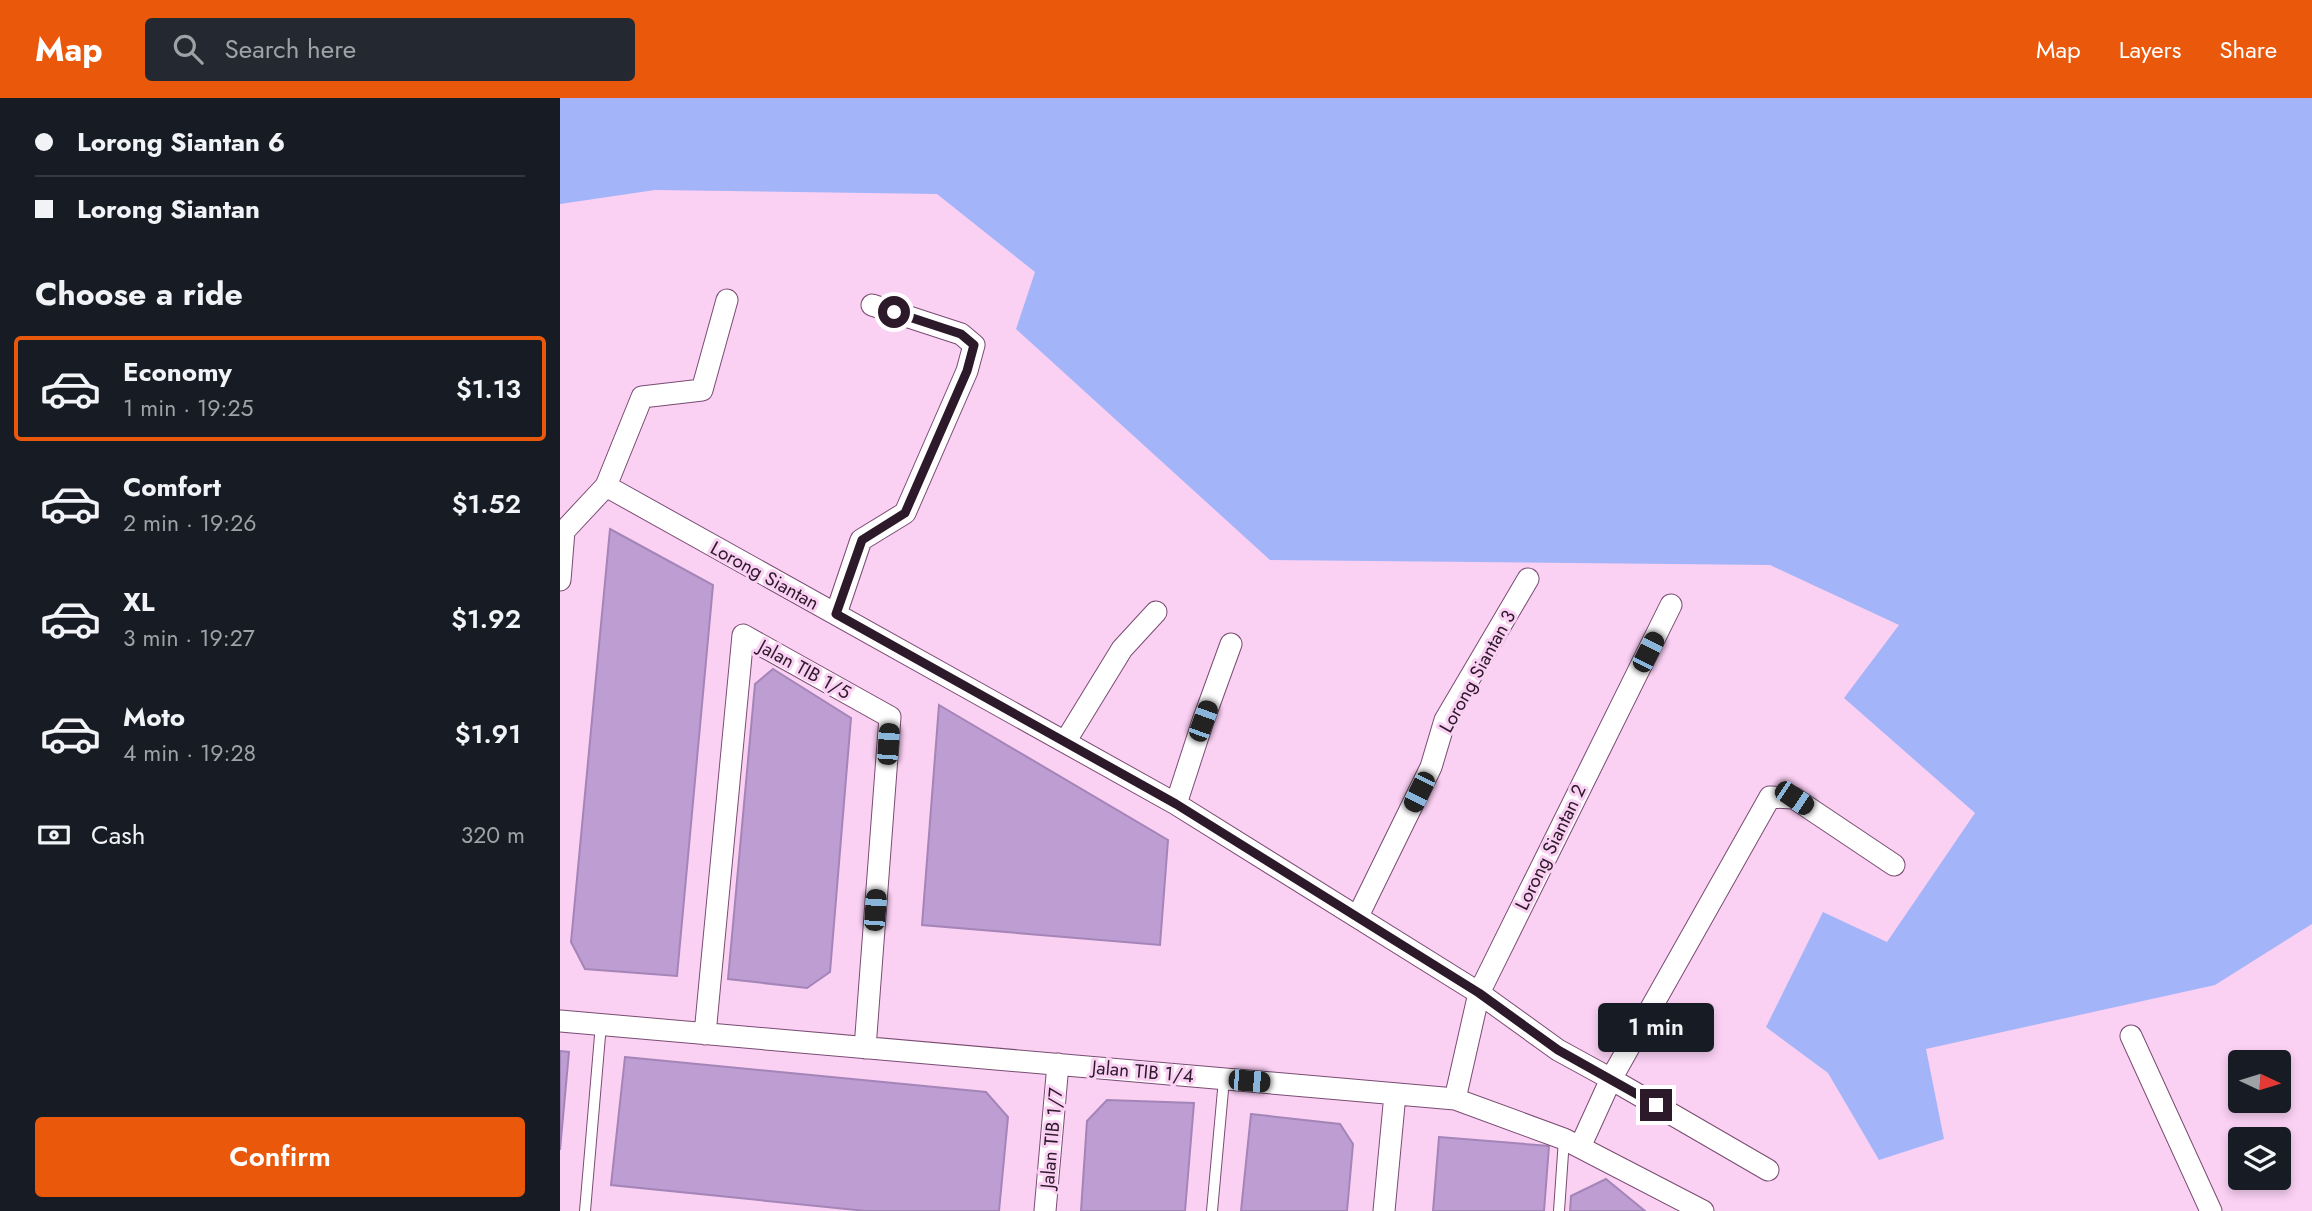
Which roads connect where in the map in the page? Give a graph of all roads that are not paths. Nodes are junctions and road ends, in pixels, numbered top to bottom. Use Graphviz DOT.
graph roads {
  1 [pos="727,300"];
  2 [pos="872,305"];
  3 [pos="606,486"];
  4 [pos="562,529"];
  5 [pos="1528,579"];
  6 [pos="560,580"];
  7 [pos="1671,605"];
  8 [pos="1156,612"];
  9 [pos="836,614"];
  10 [pos="1231,644"];
  11 [pos="1065,742"];
  12 [pos="1176,804"];
  13 [pos="1894,865"];
  14 [pos="1358,916"];
  15 [pos="1479,993"];
  16 [pos="560,1021"];
  17 [pos="601,1024"];
  18 [pos="705,1034"];
  19 [pos="2131,1036"];
  20 [pos="865,1048"];
  21 [pos="1058,1064"];
  22 [pos="1224,1079"];
  23 [pos="1611,1079"];
  24 [pos="1395,1094"];
  25 [pos="1455,1099"];
  26 [pos="1572,1143"];
  27 [pos="1768,1170"];
  28 [pos="585,1211"];
  29 [pos="1045,1211"];
  30 [pos="1212,1211"];
  31 [pos="1384,1211"];
  32 [pos="1559,1211"];
  33 [pos="1703,1211"];
  34 [pos="2211,1211"];
  1 -- 3 [label="street"];
  2 -- 9 [label="street"];
  3 -- 4 [label="street"];
  3 -- 9 [label="street, Lorong Siantan"];
  4 -- 6 [label="street"];
  5 -- 14 [label="street, Lorong Siantan 3"];
  7 -- 15 [label="street, Lorong Siantan 2"];
  8 -- 11 [label="street"];
  9 -- 11 [label="street, Lorong Siantan"];
  10 -- 12 [label="street"];
  11 -- 12 [label="street, Lorong Siantan"];
  12 -- 14 [label="street, Lorong Siantan"];
  13 -- 23 [label="street"];
  14 -- 15 [label="street, Lorong Siantan"];
  15 -- 23 [label="street, Lorong Siantan"];
  15 -- 25 [label="street, Lorong Siantan 2"];
  16 -- 17 [label="street, Jalan TIB 1/4"];
  17 -- 18 [label="street, Jalan TIB 1/4"];
  17 -- 28 [label="lane"];
  18 -- 20 [label="street, Jalan TIB 1/4"];
  18 -- 20 [label="street, Jalan TIB 1/5"];
  19 -- 34 [label="street"];
  20 -- 21 [label="street, Jalan TIB 1/4"];
  21 -- 22 [label="street, Jalan TIB 1/4"];
  21 -- 29 [label="street, Jalan TIB 1/7"];
  22 -- 24 [label="street, Jalan TIB 1/4"];
  22 -- 30 [label="lane"];
  23 -- 26 [label="street"];
  23 -- 27 [label="street, Lorong Siantan"];
  24 -- 25 [label="street, Jalan TIB 1/4"];
  24 -- 31 [label="street"];
  25 -- 26 [label="street, Jalan TIB 1/4"];
  26 -- 32 [label="lane"];
  26 -- 33 [label="street, Jalan TIB 1/4"];
}
